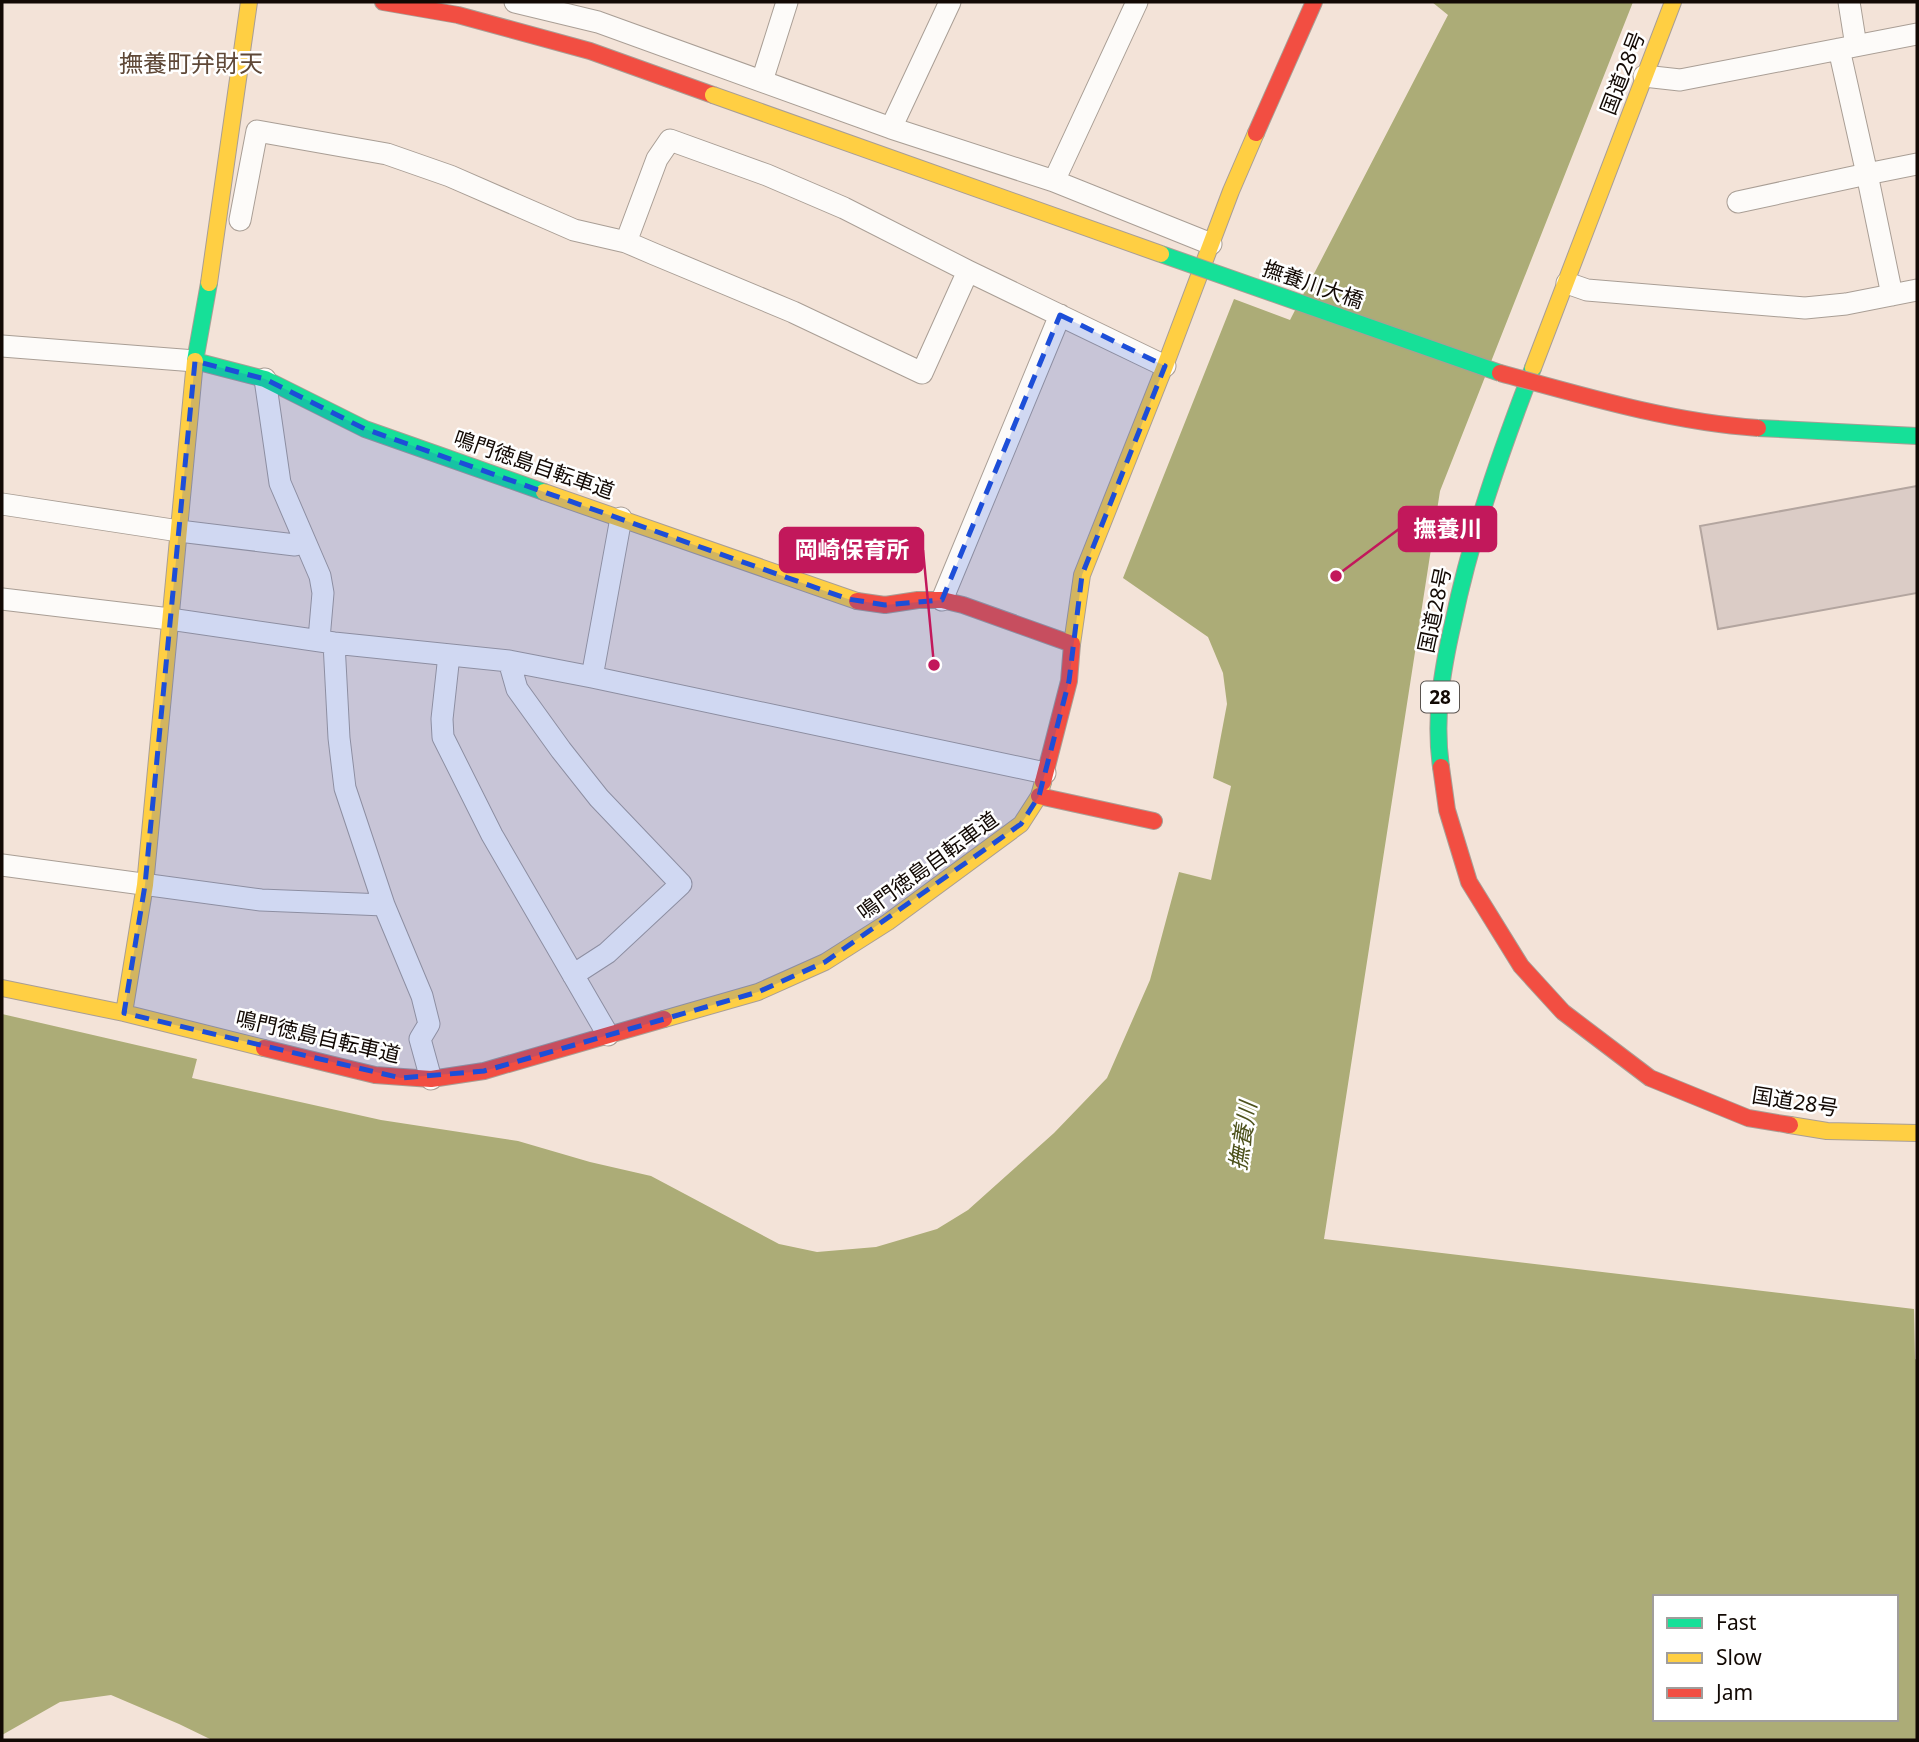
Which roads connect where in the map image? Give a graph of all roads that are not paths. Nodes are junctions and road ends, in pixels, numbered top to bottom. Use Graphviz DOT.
graph roads {
  1 [pos="248,2"];
  2 [pos="383,2"];
  3 [pos="515,2"];
  4 [pos="787,2"];
  5 [pos="950,2"];
  6 [pos="1137,2"];
  7 [pos="1314,2"];
  8 [pos="1673,2"];
  9 [pos="1849,2"];
  10 [pos="601,12"];
  11 [pos="1917,34"];
  12 [pos="1848,47"];
  13 [pos="1644,76"];
  14 [pos="762,81"];
  15 [pos="891,128"];
  16 [pos="1917,164"];
  17 [pos="1867,174"];
  18 [pos="1054,181"];
  19 [pos="1738,202"];
  20 [pos="240,219"];
  21 [pos="626,242"];
  22 [pos="1211,244"];
  23 [pos="968,271"];
  24 [pos="1567,283"];
  25 [pos="1917,290"];
  26 [pos="1892,295"];
  27 [pos="1060,315"];
  28 [pos="2,346"];
  29 [pos="195,360"];
  30 [pos="1165,366"];
  31 [pos="265,379"];
  32 [pos="1917,436"];
  33 [pos="2,504"];
  34 [pos="621,518"];
  35 [pos="179,531"];
  36 [pos="303,539"];
  37 [pos="2,599"];
  38 [pos="942,600"];
  39 [pos="170,619"];
  40 [pos="326,641"];
  41 [pos="1072,644"];
  42 [pos="449,655"];
  43 [pos="509,661"];
  44 [pos="592,677"];
  45 [pos="1045,773"];
  46 [pos="1039,796"];
  47 [pos="1154,821"];
  48 [pos="2,866"];
  49 [pos="145,885"];
  50 [pos="384,905"];
  51 [pos="573,975"];
  52 [pos="2,988"];
  53 [pos="124,1013"];
  54 [pos="608,1035"];
  55 [pos="431,1079"];
  56 [pos="1917,1133"];
  1 -- 29 [label="main road"];
  2 -- 32 [label="main road, 撫養川大橋, bridge"];
  3 -- 10 [label="street"];
  4 -- 14 [label="street"];
  5 -- 15 [label="street"];
  6 -- 18 [label="street"];
  7 -- 22 [label="main road"];
  8 -- 13 [label="main road, 国道28号 / 28"];
  9 -- 12 [label="street"];
  10 -- 14 [label="street"];
  11 -- 12 [label="street"];
  12 -- 13 [label="street"];
  12 -- 17 [label="street"];
  13 -- 24 [label="main road, 国道28号 / 28"];
  14 -- 15 [label="street"];
  15 -- 18 [label="street"];
  16 -- 17 [label="street"];
  17 -- 19 [label="street"];
  17 -- 26 [label="street"];
  18 -- 22 [label="street"];
  20 -- 21 [label="street"];
  21 -- 23 [label="street"];
  21 -- 23 [label="street"];
  22 -- 30 [label="main road"];
  23 -- 27 [label="street"];
  24 -- 26 [label="street"];
  24 -- 56 [label="main road, 国道28号 / 28"];
  25 -- 26 [label="street"];
  27 -- 30 [label="street"];
  27 -- 38 [label="street"];
  28 -- 29 [label="street"];
  29 -- 31 [label="main road, 鳴門徳島自転車道"];
  29 -- 35 [label="main road"];
  30 -- 41 [label="main road"];
  31 -- 34 [label="main road, 鳴門徳島自転車道"];
  31 -- 36 [label="street"];
  33 -- 35 [label="street"];
  34 -- 38 [label="main road, 鳴門徳島自転車道"];
  34 -- 44 [label="street"];
  35 -- 36 [label="street"];
  35 -- 39 [label="main road"];
  36 -- 40 [label="street"];
  37 -- 39 [label="street"];
  38 -- 41 [label="main road, 鳴門徳島自転車道"];
  39 -- 40 [label="street"];
  39 -- 49 [label="main road"];
  40 -- 42 [label="street"];
  40 -- 50 [label="street"];
  41 -- 45 [label="main road, 鳴門徳島自転車道"];
  42 -- 43 [label="street"];
  42 -- 51 [label="street"];
  43 -- 44 [label="street"];
  43 -- 51 [label="street"];
  44 -- 45 [label="street"];
  45 -- 46 [label="main road, 鳴門徳島自転車道"];
  46 -- 47 [label="main road"];
  46 -- 54 [label="main road, 鳴門徳島自転車道"];
  48 -- 49 [label="street"];
  49 -- 50 [label="street"];
  49 -- 53 [label="main road"];
  50 -- 55 [label="street"];
  51 -- 54 [label="street"];
  52 -- 53 [label="main road, 鳴門徳島自転車道"];
  53 -- 55 [label="main road, 鳴門徳島自転車道"];
  54 -- 55 [label="main road, 鳴門徳島自転車道"];
}
